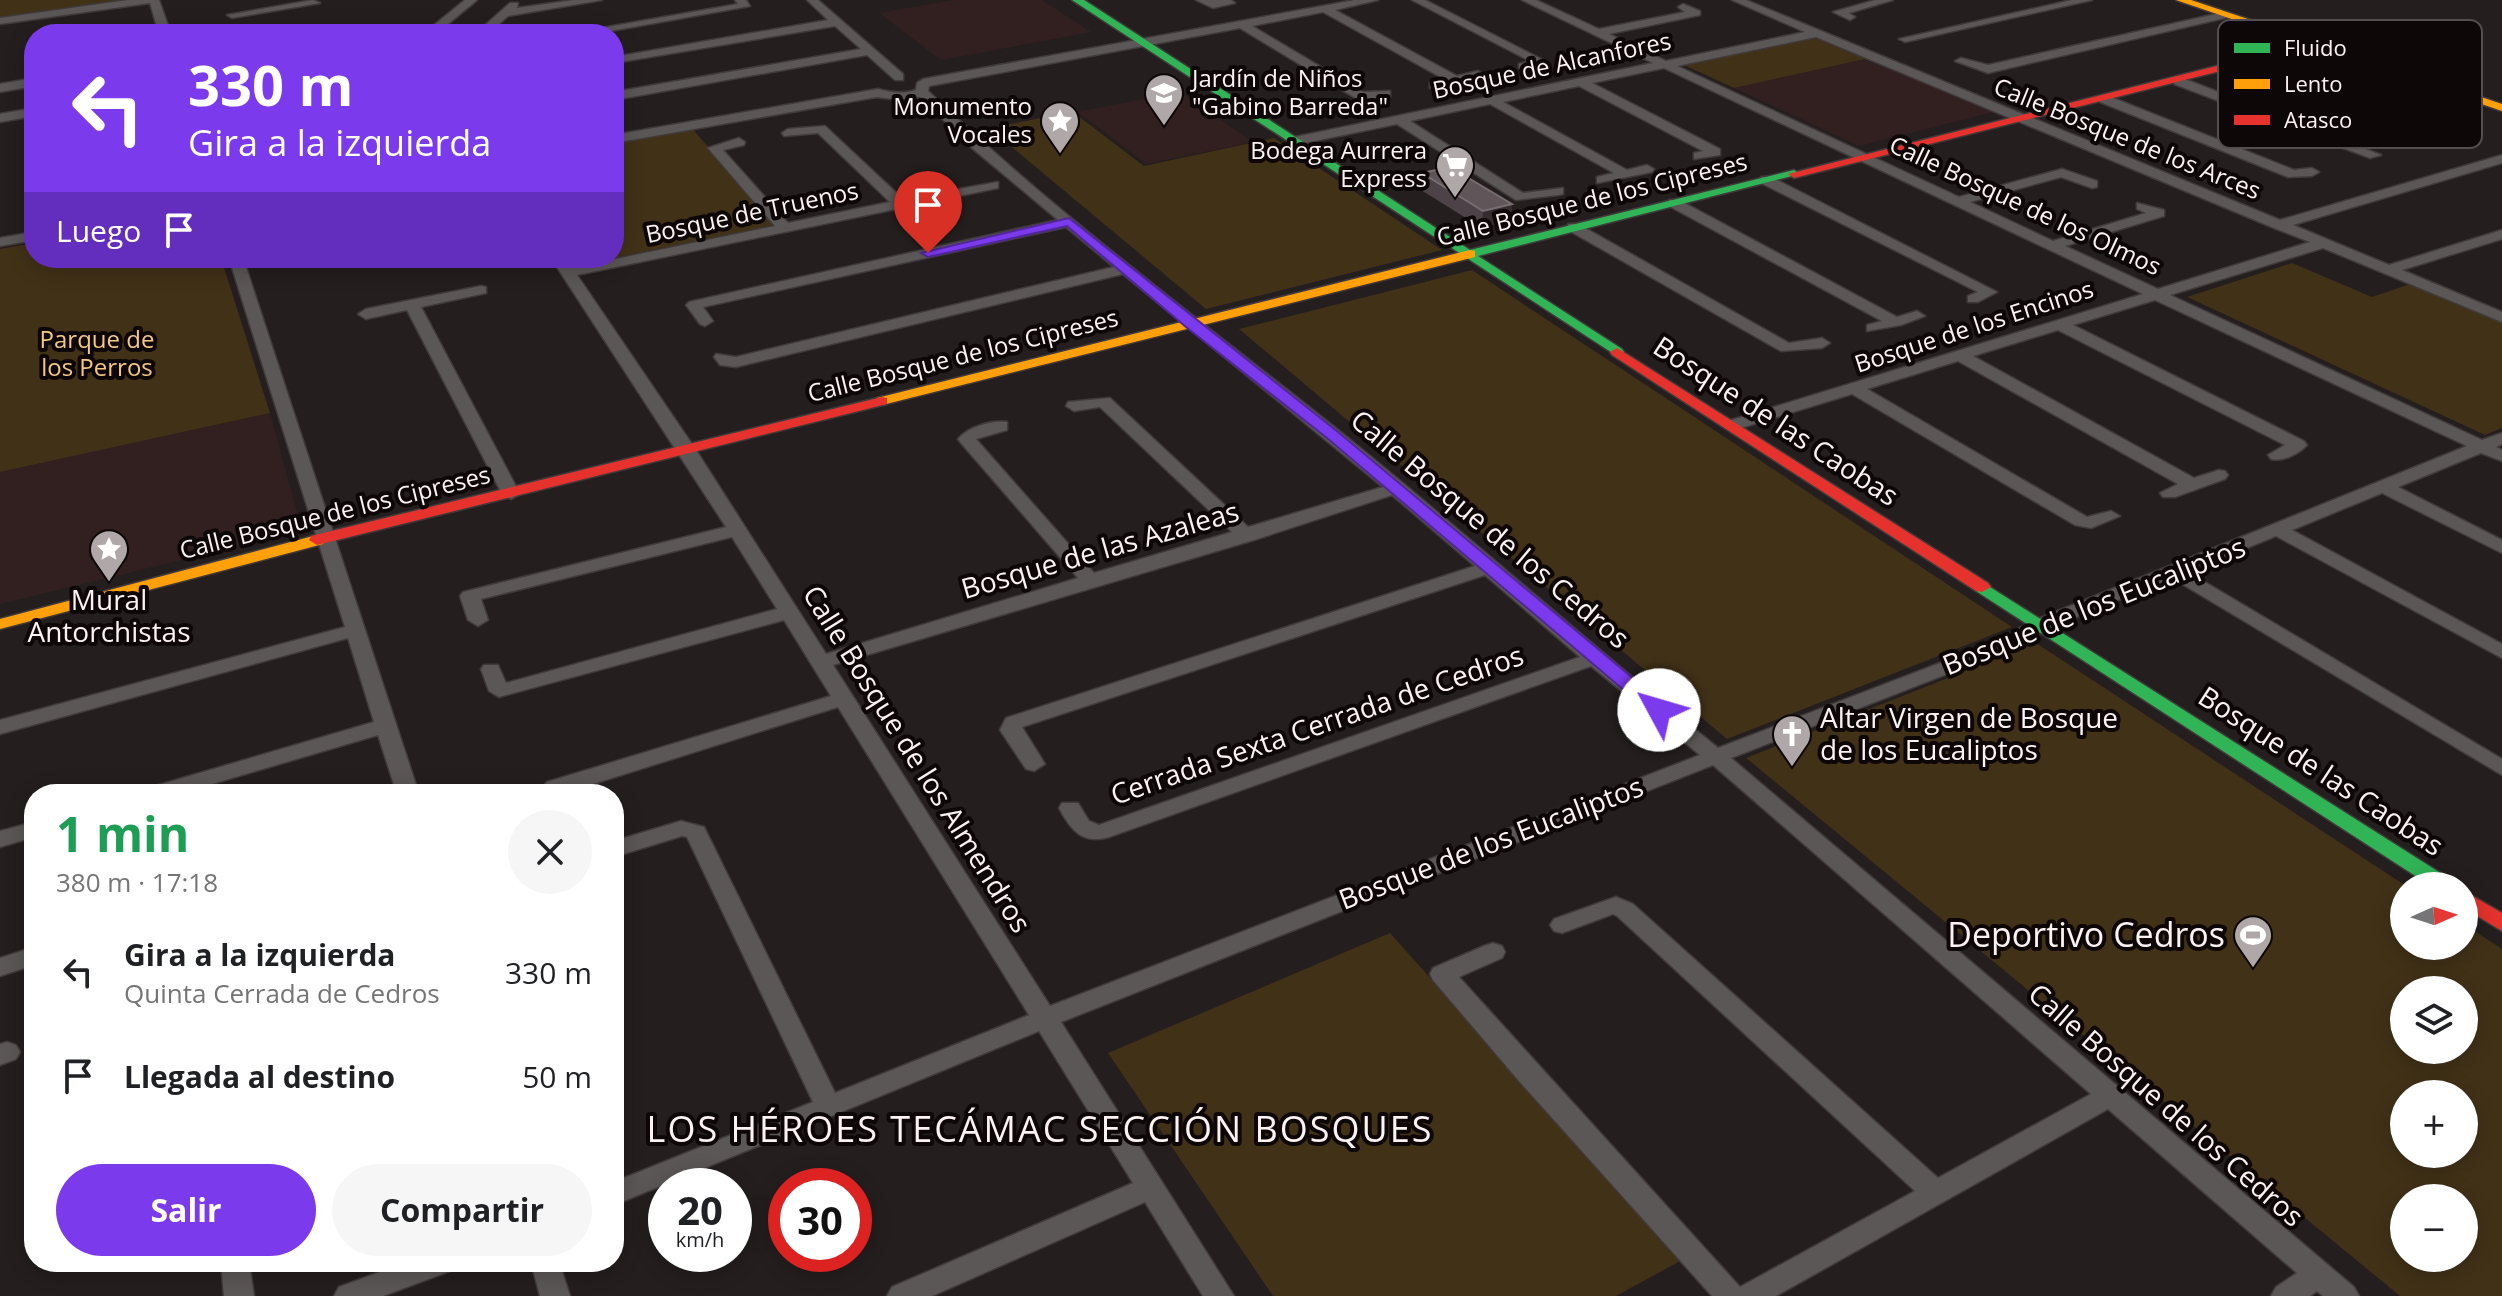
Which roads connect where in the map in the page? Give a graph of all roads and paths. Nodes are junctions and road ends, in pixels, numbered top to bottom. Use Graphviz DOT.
graph roads {
  1 [pos="153,0"];
  2 [pos="472,0"];
  3 [pos="521,0"];
  4 [pos="597,0"];
  5 [pos="740,0"];
  6 [pos="812,0"];
  7 [pos="1077,0"];
  8 [pos="1201,0"];
  9 [pos="1373,0"];
  10 [pos="1417,0"];
  11 [pos="1737,0"];
  12 [pos="1888,0"];
  13 [pos="2087,0"];
  14 [pos="2181,0"];
  15 [pos="1560,2"];
  16 [pos="315,3"];
  17 [pos="1230,3"];
  18 [pos="1533,3"];
  19 [pos="279,4"];
  20 [pos="1683,7"];
  21 [pos="1329,11"];
  22 [pos="506,13"];
  23 [pos="232,15"];
  24 [pos="2225,15"];
  25 [pos="1850,17"];
  26 [pos="2240,20"];
  27 [pos="0,21"];
  28 [pos="838,22"];
  29 [pos="161,24"];
  30 [pos="442,24"];
  31 [pos="493,24"];
  32 [pos="1244,25"];
  33 [pos="624,26"];
  34 [pos="1598,33"];
  35 [pos="1817,33"];
  36 [pos="1143,41"];
  37 [pos="1922,46"];
  38 [pos="871,51"];
  39 [pos="624,58"];
  40 [pos="1961,61"];
  41 [pos="1666,65"];
  42 [pos="1523,66"];
  43 [pos="2218,71"];
  44 [pos="1478,75"];
  45 [pos="899,77"];
  46 [pos="1455,80"];
  47 [pos="2178,81"];
  48 [pos="1581,82"];
  49 [pos="1434,85"];
  50 [pos="0,88"];
  51 [pos="24,88"];
  52 [pos="923,88"];
  53 [pos="878,93"];
  54 [pos="624,94"];
  55 [pos="1386,94"];
  56 [pos="2218,96"];
  57 [pos="2104,99"];
  58 [pos="1491,100"];
  59 [pos="2482,101"];
  60 [pos="2502,108"];
  61 [pos="24,114"];
  62 [pos="0,118"];
  63 [pos="2016,118"];
  64 [pos="1400,120"];
  65 [pos="788,133"];
  66 [pos="624,137"];
  67 [pos="1295,141"];
  68 [pos="739,142"];
  69 [pos="2218,144"];
  70 [pos="2227,148"];
  71 [pos="2356,148"];
  72 [pos="2390,151"];
  73 [pos="2375,155"];
  74 [pos="1699,156"];
  75 [pos="1861,156"];
  76 [pos="2502,159"];
  77 [pos="2353,161"];
  78 [pos="1647,169"];
  79 [pos="2312,172"];
  80 [pos="1625,174"];
  81 [pos="1602,180"];
  82 [pos="1766,180"];
  83 [pos="2092,184"];
  84 [pos="993,185"];
  85 [pos="1558,191"];
  86 [pos="1955,202"];
  87 [pos="1674,203"];
  88 [pos="900,204"];
  89 [pos="2142,206"];
  90 [pos="1069,222"];
  91 [pos="2279,225"];
  92 [pos="1573,227"];
  93 [pos="785,229"];
  94 [pos="2502,234"];
  95 [pos="24,238"];
  96 [pos="0,242"];
  97 [pos="2323,243"];
  98 [pos="2050,246"];
  99 [pos="624,255"];
  100 [pos="1469,255"];
  101 [pos="239,268"];
  102 [pos="564,268"];
  103 [pos="1126,269"];
  104 [pos="2388,270"];
  105 [pos="481,290"];
  106 [pos="2157,294"];
  107 [pos="1973,299"];
  108 [pos="412,305"];
  109 [pos="366,314"];
  110 [pos="1917,316"];
  111 [pos="2502,317"];
  112 [pos="705,321"];
  113 [pos="1896,322"];
  114 [pos="1191,324"];
  115 [pos="2061,325"];
  116 [pos="1872,328"];
  117 [pos="1822,343"];
  118 [pos="1961,356"];
  119 [pos="722,357"];
  120 [pos="1857,390"];
  121 [pos="1074,406"];
  122 [pos="1001,426"];
  123 [pos="1731,426"];
  124 [pos="2495,447"];
  125 [pos="687,450"];
  126 [pos="2277,455"];
  127 [pos="2219,475"];
  128 [pos="2193,485"];
  129 [pos="2385,487"];
  130 [pos="1394,489"];
  131 [pos="2169,493"];
  132 [pos="511,494"];
  133 [pos="2111,516"];
  134 [pos="737,530"];
  135 [pos="2279,530"];
  136 [pos="1247,536"];
  137 [pos="323,538"];
  138 [pos="2502,547"];
  139 [pos="1488,568"];
  140 [pos="2174,571"];
  141 [pos="1090,580"];
  142 [pos="789,612"];
  143 [pos="478,620"];
  144 [pos="0,624"];
  145 [pos="2040,625"];
  146 [pos="353,631"];
  147 [pos="2502,652"];
  148 [pos="1595,658"];
  149 [pos="821,662"];
  150 [pos="491,669"];
  151 [pos="843,699"];
  152 [pos="385,726"];
  153 [pos="0,727"];
  154 [pos="1716,757"];
  155 [pos="1034,764"];
  156 [pos="2502,768"];
  157 [pos="187,784"];
  158 [pos="405,784"];
  159 [pos="565,784"];
  160 [pos="1070,808"];
  161 [pos="24,832"];
  162 [pos="0,839"];
  163 [pos="624,846"];
  164 [pos="2424,872"];
  165 [pos="2478,907"];
  166 [pos="2502,923"];
  167 [pos="1562,925"];
  168 [pos="1493,952"];
  169 [pos="24,959"];
  170 [pos="0,967"];
  171 [pos="1045,1018"];
  172 [pos="2110,1096"];
  173 [pos="828,1106"];
  174 [pos="1151,1187"];
  175 [pos="624,1190"];
  176 [pos="1935,1192"];
  177 [pos="236,1272"];
  178 [pos="413,1272"];
  179 [pos="548,1272"];
  180 [pos="2318,1275"];
  181 [pos="239,1296"];
  182 [pos="349,1296"];
  183 [pos="555,1296"];
  184 [pos="902,1296"];
  185 [pos="1219,1296"];
  186 [pos="1730,1296"];
  187 [pos="1750,1296"];
  188 [pos="2286,1296"];
  189 [pos="2344,1296"];
  1 -- 27 [label="street"];
  1 -- 29 [label="street"];
  2 -- 30 [label="street"];
  3 -- 22 [label="street"];
  4 -- 22 [label="street"];
  5 -- 33 [label="street"];
  6 -- 28 [label="street"];
  7 -- 36 [label="street, Bosque de las Caobas"];
  8 -- 17 [label="street"];
  9 -- 21 [label="street"];
  10 -- 42 [label="street"];
  11 -- 35 [label="street, Calle Bosque de los Arces"];
  12 -- 25 [label="street"];
  13 -- 37 [label="street"];
  14 -- 24 [label="street"];
  15 -- 18 [label="street"];
  16 -- 19 [label="street"];
  18 -- 34 [label="street, Calle Bosque de los Olmos"];
  19 -- 23 [label="street"];
  20 -- 34 [label="street"];
  21 -- 32 [label="street"];
  21 -- 46 [label="street"];
  22 -- 31 [label="street"];
  24 -- 26 [label="street"];
  24 -- 40 [label="street"];
  28 -- 38 [label="street"];
  28 -- 39 [label="street"];
  32 -- 36 [label="street"];
  32 -- 55 [label="street"];
  34 -- 41 [label="street, Calle Bosque de los Olmos"];
  35 -- 41 [label="street, Bosque de Alcanfores"];
  35 -- 63 [label="street, Calle Bosque de los Arces"];
  36 -- 52 [label="street"];
  36 -- 67 [label="street, Bosque de las Caobas"];
  38 -- 45 [label="street"];
  38 -- 54 [label="street"];
  41 -- 48 [label="street, Bosque de Alcanfores"];
  41 -- 75 [label="street, Calle Bosque de los Olmos"];
  43 -- 47 [label="street, Calle Bosque de los Cipreses"];
  44 -- 46 [label="street"];
  45 -- 52 [label="street"];
  45 -- 53 [label="street"];
  46 -- 49 [label="street"];
  47 -- 56 [label="street"];
  47 -- 57 [label="street, Calle Bosque de los Cipreses"];
  48 -- 58 [label="street, Bosque de Alcanfores"];
  48 -- 74 [label="street"];
  50 -- 51 [label="street"];
  52 -- 53 [label="street"];
  52 -- 90 [label="street, Calle Bosque de los Cedros"];
  53 -- 66 [label="street"];
  57 -- 63 [label="street, Calle Bosque de los Cipreses"];
  57 -- 69 [label="street"];
  58 -- 64 [label="street, Bosque de Alcanfores"];
  58 -- 80 [label="street"];
  59 -- 60 [label="street"];
  61 -- 62 [label="street"];
  63 -- 75 [label="street, Calle Bosque de los Cipreses"];
  63 -- 91 [label="street, Calle Bosque de los Arces"];
  64 -- 67 [label="street, Bosque de Alcanfores"];
  64 -- 85 [label="street"];
  65 -- 88 [label="street"];
  67 -- 100 [label="street, Bosque de las Caobas"];
  68 -- 93 [label="street"];
  70 -- 79 [label="street"];
  71 -- 73 [label="street"];
  72 -- 73 [label="street"];
  73 -- 77 [label="street"];
  75 -- 82 [label="street, Calle Bosque de los Cipreses"];
  75 -- 86 [label="street, Calle Bosque de los Olmos"];
  76 -- 91 [label="street"];
  78 -- 80 [label="street"];
  80 -- 81 [label="street"];
  82 -- 87 [label="street, Calle Bosque de los Cipreses"];
  82 -- 107 [label="street"];
  83 -- 86 [label="street"];
  84 -- 88 [label="street, Bosque de Truenos"];
  86 -- 98 [label="street, Calle Bosque de los Olmos"];
  87 -- 92 [label="street, Calle Bosque de los Cipreses"];
  87 -- 113 [label="street"];
  88 -- 93 [label="street, Bosque de Truenos"];
  89 -- 98 [label="street"];
  90 -- 103 [label="street, Calle Bosque de los Cedros"];
  90 -- 112 [label="street"];
  91 -- 97 [label="street, Calle Bosque de los Arces"];
  92 -- 100 [label="street, Calle Bosque de los Cipreses"];
  92 -- 117 [label="street"];
  93 -- 99 [label="street, Bosque de Truenos"];
  94 -- 104 [label="street"];
  95 -- 96 [label="street"];
  97 -- 104 [label="street, Calle Bosque de los Arces"];
  97 -- 106 [label="street, Bosque de los Encinos"];
  98 -- 106 [label="street, Calle Bosque de los Olmos"];
  100 -- 114 [label="street, Calle Bosque de los Cipreses"];
  100 -- 123 [label="street, Bosque de las Caobas"];
  101 -- 137 [label="street"];
  102 -- 125 [label="street, Calle Bosque de los Almendros"];
  103 -- 114 [label="street, Calle Bosque de los Cedros"];
  103 -- 119 [label="street"];
  104 -- 111 [label="street, Calle Bosque de los Arces"];
  105 -- 108 [label="street"];
  106 -- 115 [label="street, Bosque de los Encinos"];
  106 -- 124 [label="street, Calle Bosque de los Olmos"];
  108 -- 109 [label="street"];
  108 -- 132 [label="street"];
  110 -- 113 [label="street"];
  113 -- 116 [label="street"];
  114 -- 125 [label="street, Calle Bosque de los Cipreses"];
  114 -- 130 [label="street, Calle Bosque de los Cedros"];
  115 -- 118 [label="street, Bosque de los Encinos"];
  115 -- 126 [label="street"];
  118 -- 120 [label="street, Bosque de los Encinos"];
  118 -- 128 [label="street"];
  120 -- 123 [label="street, Bosque de los Encinos"];
  120 -- 133 [label="street"];
  121 -- 136 [label="street"];
  122 -- 141 [label="street"];
  123 -- 145 [label="street, Bosque de las Caobas"];
  124 -- 129 [label="street, Bosque de los Eucaliptos"];
  125 -- 132 [label="street, Calle Bosque de los Cipreses"];
  125 -- 134 [label="street, Calle Bosque de los Almendros"];
  127 -- 128 [label="street"];
  128 -- 131 [label="street"];
  129 -- 135 [label="street, Bosque de los Eucaliptos"];
  129 -- 138 [label="street"];
  130 -- 136 [label="street, Bosque de las Azaleas"];
  130 -- 139 [label="street, Calle Bosque de los Cedros"];
  132 -- 137 [label="street, Calle Bosque de los Cipreses"];
  134 -- 142 [label="street, Calle Bosque de los Almendros"];
  134 -- 143 [label="street"];
  135 -- 140 [label="street, Bosque de los Eucaliptos"];
  135 -- 147 [label="street"];
  136 -- 141 [label="street, Bosque de las Azaleas"];
  137 -- 144 [label="street, Calle Bosque de los Cipreses"];
  137 -- 146 [label="street"];
  139 -- 148 [label="street, Calle Bosque de los Cedros"];
  139 -- 155 [label="street"];
  140 -- 145 [label="street, Bosque de los Eucaliptos"];
  140 -- 156 [label="street"];
  141 -- 149 [label="street, Bosque de las Azaleas"];
  142 -- 149 [label="street, Calle Bosque de los Almendros"];
  142 -- 150 [label="street"];
  145 -- 154 [label="street, Bosque de los Eucaliptos"];
  145 -- 164 [label="street, Bosque de las Caobas"];
  146 -- 152 [label="street"];
  146 -- 153 [label="street"];
  148 -- 154 [label="street, Calle Bosque de los Cedros"];
  148 -- 160 [label="street, Cerrada Sexta Cerrada de Cedros"];
  149 -- 151 [label="street, Calle Bosque de los Almendros"];
  151 -- 159 [label="street"];
  151 -- 171 [label="street, Calle Bosque de los Almendros"];
  152 -- 157 [label="street"];
  152 -- 158 [label="street"];
  154 -- 171 [label="street, Bosque de los Eucaliptos"];
  154 -- 172 [label="street, Calle Bosque de los Cedros"];
  161 -- 162 [label="street"];
  163 -- 173 [label="street"];
  165 -- 166 [label="street"];
  167 -- 176 [label="street"];
  168 -- 186 [label="street"];
  169 -- 170 [label="street"];
  171 -- 173 [label="street, Bosque de los Eucaliptos"];
  171 -- 174 [label="street, Calle Bosque de los Almendros"];
  172 -- 176 [label="street"];
  172 -- 180 [label="street, Calle Bosque de los Cedros"];
  173 -- 175 [label="street, Bosque de los Eucaliptos"];
  174 -- 184 [label="street"];
  174 -- 185 [label="street, Calle Bosque de los Almendros"];
  176 -- 187 [label="street"];
  177 -- 181 [label="street"];
  178 -- 182 [label="street"];
  179 -- 183 [label="street"];
  180 -- 188 [label="street"];
  180 -- 189 [label="street, Calle Bosque de los Cedros"];
}
